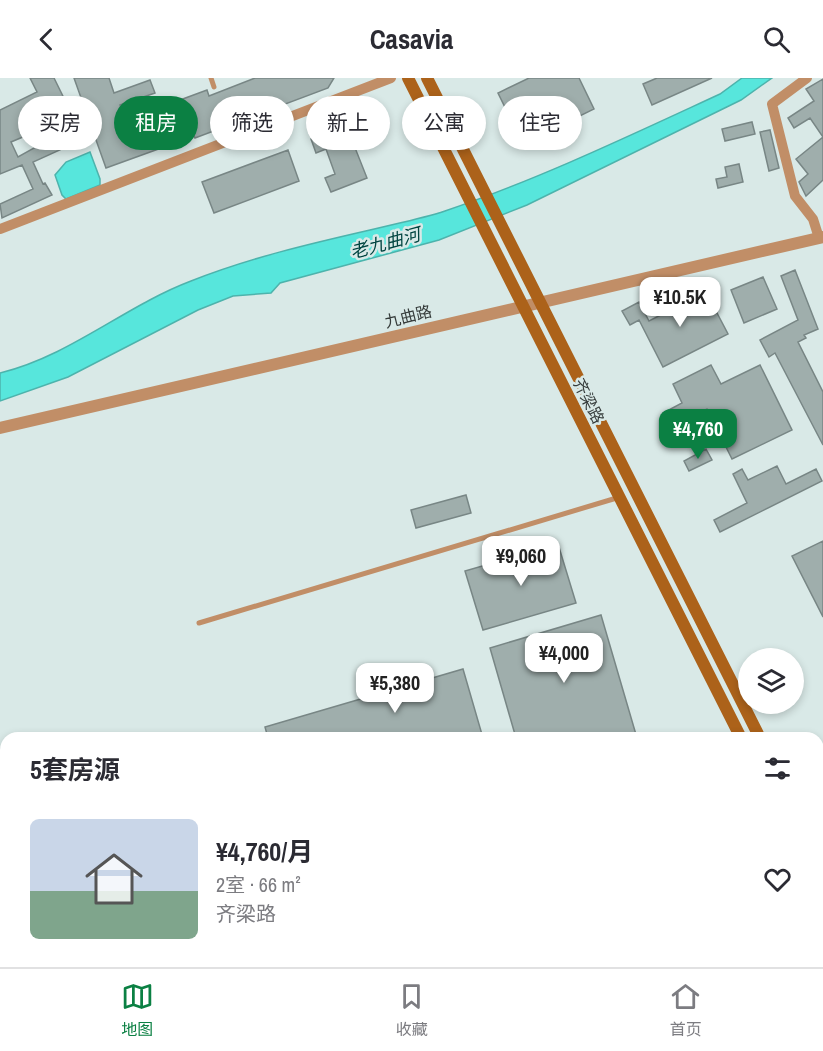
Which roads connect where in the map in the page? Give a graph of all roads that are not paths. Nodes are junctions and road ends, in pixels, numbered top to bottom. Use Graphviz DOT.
graph roads {
  1 [pos="211,78"];
  2 [pos="392,78"];
  3 [pos="408,78"];
  4 [pos="427,78"];
  5 [pos="807,78"];
  6 [pos="214,87"];
  7 [pos="0,229"];
  8 [pos="821,237"];
  9 [pos="540,301"];
  10 [pos="523,305"];
  11 [pos="0,428"];
  12 [pos="620,497"];
  13 [pos="199,623"];
  14 [pos="738,732"];
  15 [pos="757,732"];
  1 -- 6 [label="lane"];
  2 -- 7 [label="street"];
  3 -- 10 [label="main road, 齐梁路"];
  4 -- 9 [label="main road, 齐梁路"];
  5 -- 8 [label="street"];
  8 -- 9 [label="street, 九曲路"];
  9 -- 10 [label="street, 九曲路"];
  9 -- 15 [label="main road, 齐梁路"];
  10 -- 11 [label="street, 九曲路"];
  10 -- 12 [label="main road, 齐梁路"];
  12 -- 13 [label="lane"];
  12 -- 14 [label="main road, 齐梁路"];
}
